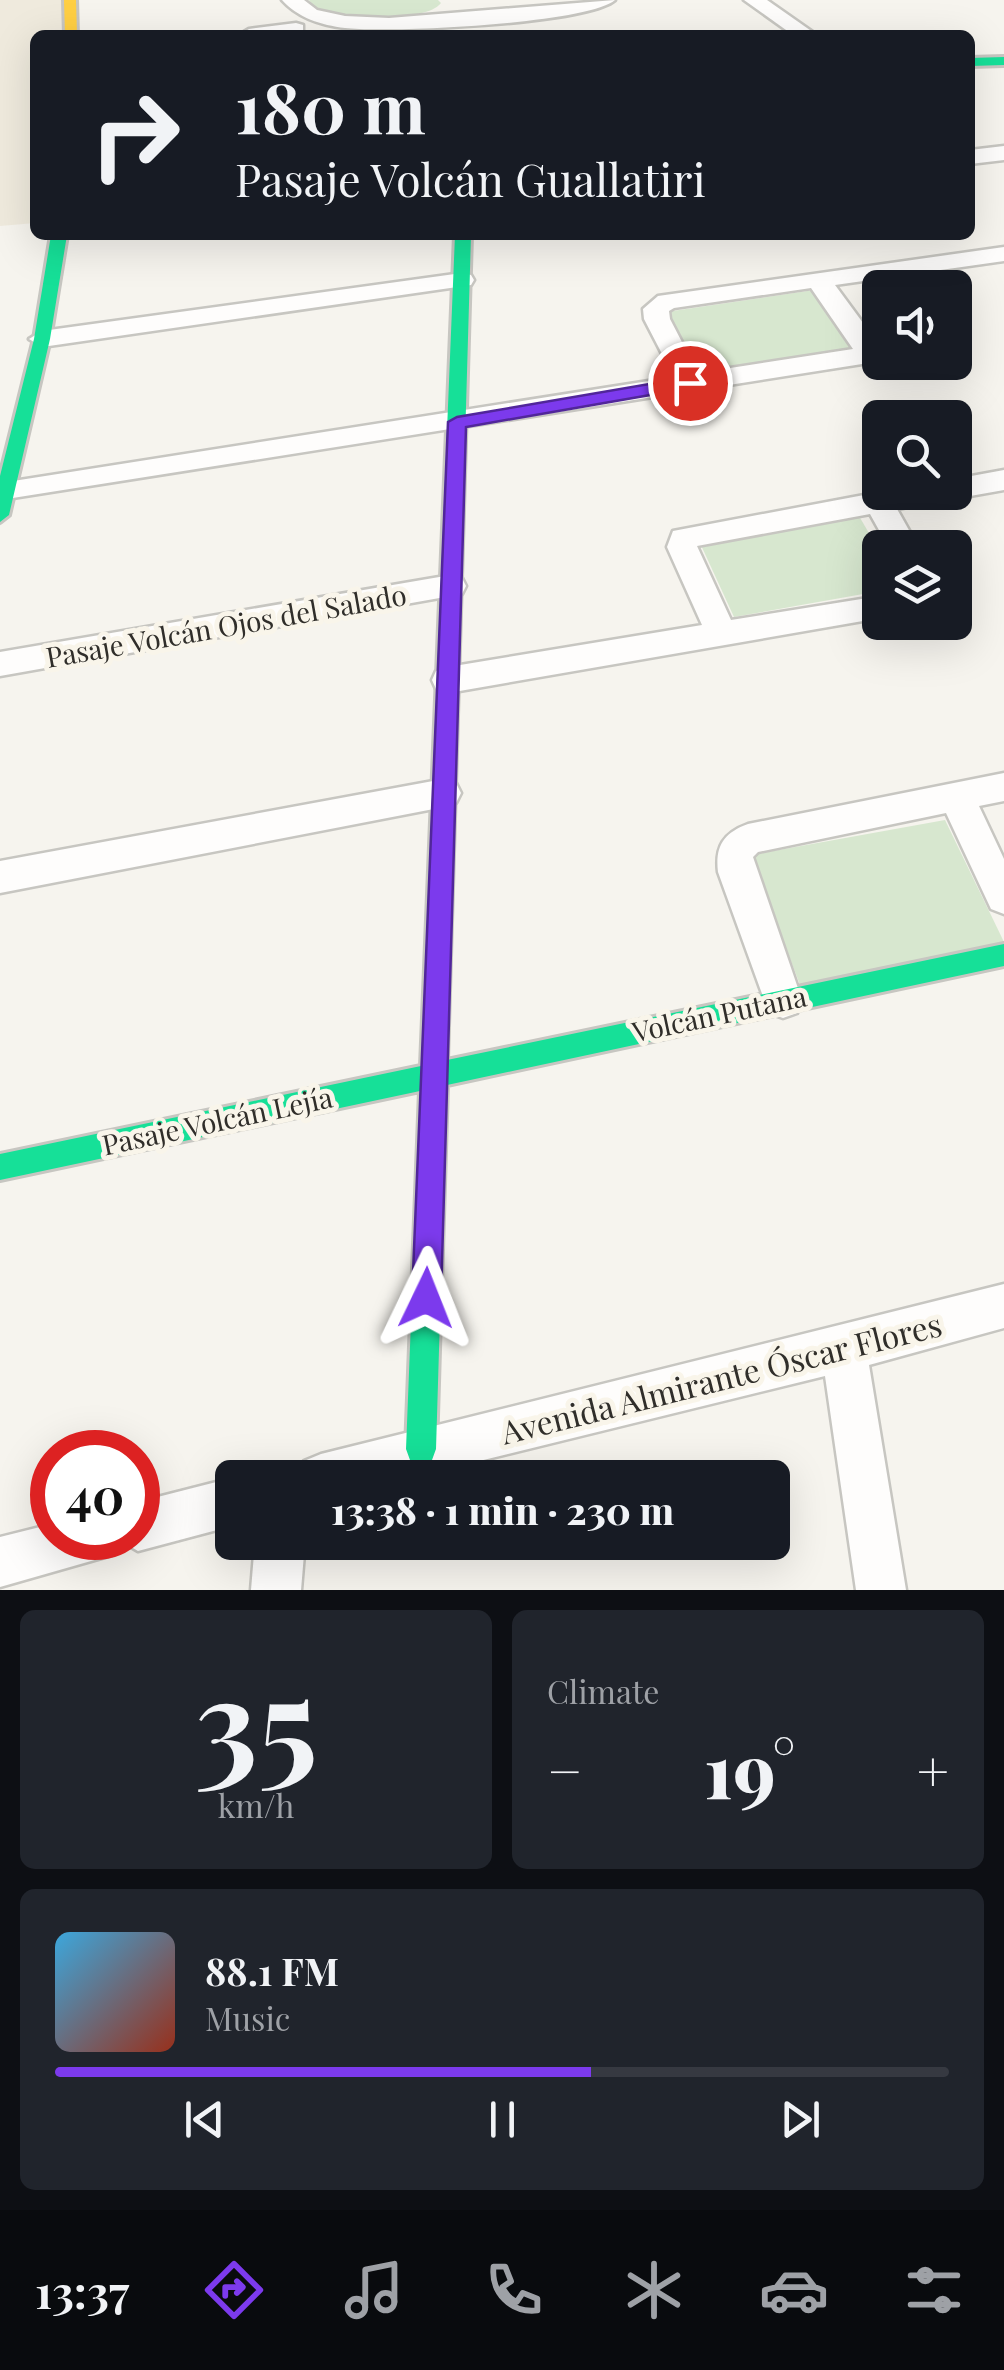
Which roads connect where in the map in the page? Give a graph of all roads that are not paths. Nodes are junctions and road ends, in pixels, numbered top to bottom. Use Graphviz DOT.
graph roads {
  1 [pos="70,0"];
  2 [pos="292,0"];
  3 [pos="452,0"];
  4 [pos="605,0"];
  5 [pos="754,0"];
  6 [pos="498,17"];
  7 [pos="301,27"];
  8 [pos="71,30"];
  9 [pos="799,30"];
  10 [pos="1004,61"];
  11 [pos="975,62"];
  12 [pos="975,157"];
  13 [pos="1002,159"];
  14 [pos="58,240"];
  15 [pos="464,240"];
  16 [pos="1004,254"];
  17 [pos="462,280"];
  18 [pos="818,280"];
  19 [pos="42,339"];
  20 [pos="690,383"];
  21 [pos="457,422"];
  22 [pos="1004,480"];
  23 [pos="972,486"];
  24 [pos="4,504"];
  25 [pos="862,505"];
  26 [pos="452,586"];
  27 [pos="862,610"];
  28 [pos="722,633"];
  29 [pos="0,664"];
  30 [pos="448,680"];
  31 [pos="1004,787"];
  32 [pos="444,794"];
  33 [pos="956,796"];
  34 [pos="0,877"];
  35 [pos="1004,898"];
  36 [pos="1004,954"];
  37 [pos="783,1000"];
  38 [pos="434,1072"];
  39 [pos="0,1167"];
  40 [pos="1004,1306"];
  41 [pos="844,1352"];
  42 [pos="421,1449"];
  43 [pos="383,1460"];
  44 [pos="215,1506"];
  45 [pos="160,1520"];
  46 [pos="30,1554"];
  47 [pos="278,1560"];
  48 [pos="0,1562"];
  49 [pos="276,1590"];
  50 [pos="881,1590"];
  1 -- 8 [label="street"];
  2 -- 7 [label="street"];
  3 -- 6 [label="street"];
  4 -- 6 [label="street"];
  5 -- 9 [label="street"];
  6 -- 7 [label="street"];
  10 -- 11 [label="street"];
  12 -- 13 [label="street"];
  14 -- 19 [label="street"];
  15 -- 17 [label="street"];
  16 -- 18 [label="street"];
  17 -- 19 [label="street"];
  17 -- 21 [label="street"];
  18 -- 20 [label="street"];
  18 -- 20 [label="street"];
  19 -- 24 [label="street"];
  20 -- 21 [label="street"];
  21 -- 24 [label="street"];
  21 -- 26 [label="street"];
  22 -- 23 [label="street"];
  25 -- 28 [label="street"];
  26 -- 29 [label="street, Pasaje Volcán Ojos del Salado"];
  26 -- 30 [label="street"];
  27 -- 28 [label="street"];
  28 -- 30 [label="street"];
  30 -- 32 [label="street"];
  31 -- 33 [label="street"];
  32 -- 34 [label="street"];
  32 -- 38 [label="street"];
  33 -- 35 [label="street"];
  33 -- 37 [label="street"];
  36 -- 37 [label="street, Volcán Putana"];
  37 -- 38 [label="street, Volcán Putana"];
  38 -- 39 [label="street, Pasaje Volcán Lejía"];
  38 -- 42 [label="street"];
  40 -- 41 [label="street, Avenida Almirante Óscar Flores"];
  41 -- 42 [label="street, Avenida Almirante Óscar Flores"];
  41 -- 50 [label="street"];
  42 -- 43 [label="street, Avenida Almirante Óscar Flores"];
  44 -- 45 [label="street"];
  46 -- 48 [label="street"];
  47 -- 49 [label="street"];
}
